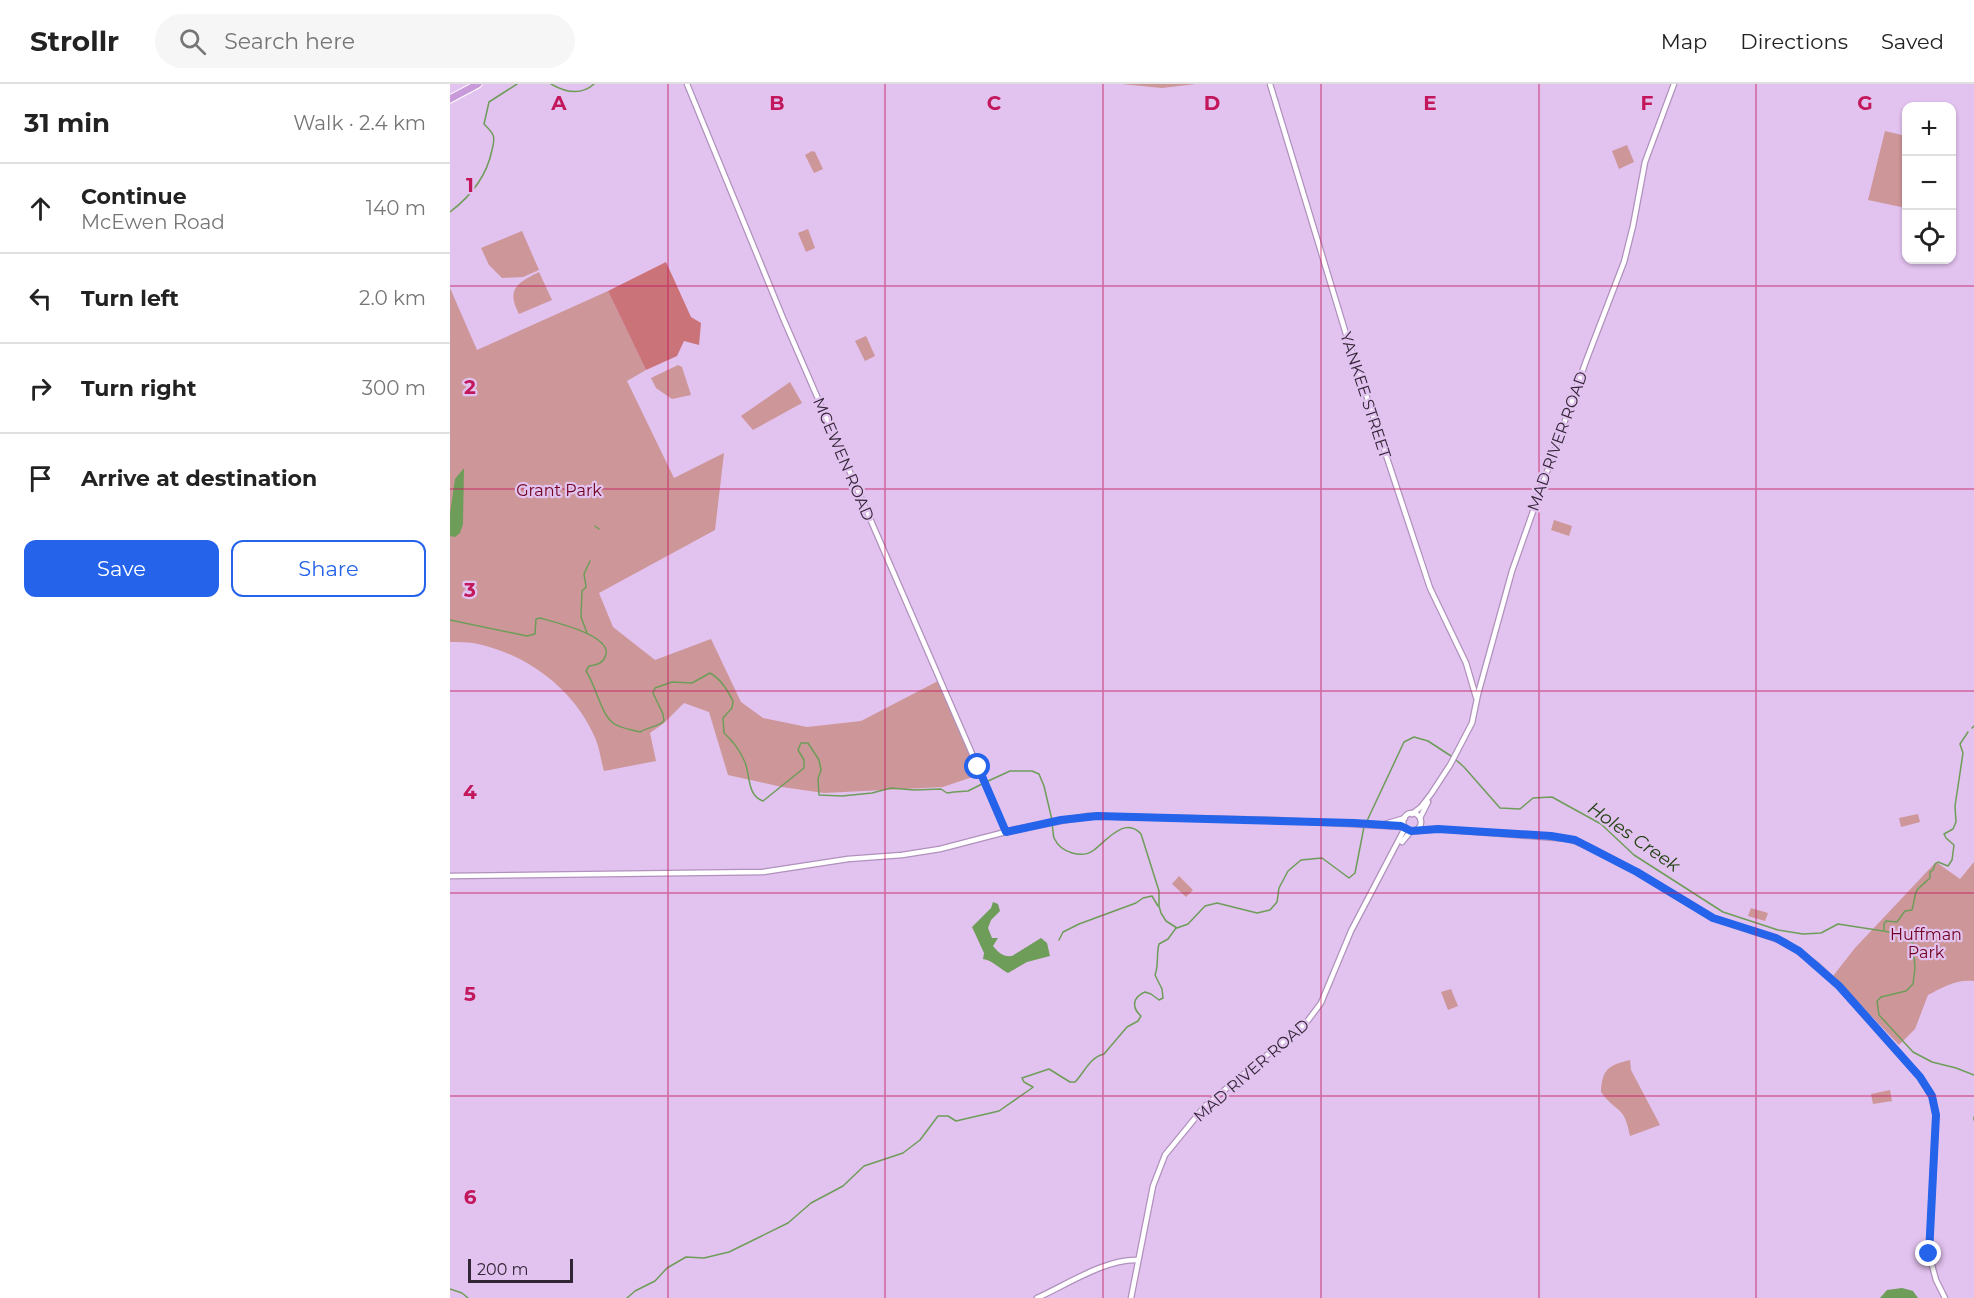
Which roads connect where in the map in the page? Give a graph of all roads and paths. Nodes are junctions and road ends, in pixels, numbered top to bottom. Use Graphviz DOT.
graph roads {
  1 [pos="478,84"];
  2 [pos="687,84"];
  3 [pos="1270,84"];
  4 [pos="1674,84"];
  5 [pos="450,99"];
  6 [pos="1476,700"];
  7 [pos="1431,794"];
  8 [pos="1412,814"];
  9 [pos="1405,818"];
  10 [pos="1421,820"];
  11 [pos="1380,825"];
  12 [pos="1405,827"];
  13 [pos="1438,829"];
  14 [pos="1414,831"];
  15 [pos="1006,832"];
  16 [pos="1396,848"];
  17 [pos="450,876"];
  18 [pos="1137,1260"];
  19 [pos="1037,1298"];
  20 [pos="1131,1298"];
  21 [pos="1945,1298"];
  1 -- 5 [label="highway"];
  2 -- 15 [label="street, MCEWEN ROAD"];
  3 -- 6 [label="street, YANKEE STREET"];
  4 -- 6 [label="street, MAD RIVER ROAD"];
  6 -- 7 [label="street, MAD RIVER ROAD"];
  7 -- 8 [label="street, MAD RIVER ROAD"];
  7 -- 10 [label="street, MAD RIVER ROAD"];
  8 -- 9 [label="street"];
  8 -- 10 [label="street"];
  9 -- 11 [label="street"];
  9 -- 12 [label="street"];
  10 -- 13 [label="street"];
  10 -- 14 [label="street"];
  11 -- 12 [label="street"];
  11 -- 15 [label="street"];
  12 -- 14 [label="street"];
  12 -- 16 [label="street, MAD RIVER ROAD"];
  13 -- 14 [label="street"];
  13 -- 21 [label="street"];
  14 -- 16 [label="street, MAD RIVER ROAD"];
  15 -- 17 [label="street"];
  16 -- 18 [label="street, MAD RIVER ROAD"];
  18 -- 19 [label="street"];
  18 -- 20 [label="street, MAD RIVER ROAD"];
}
